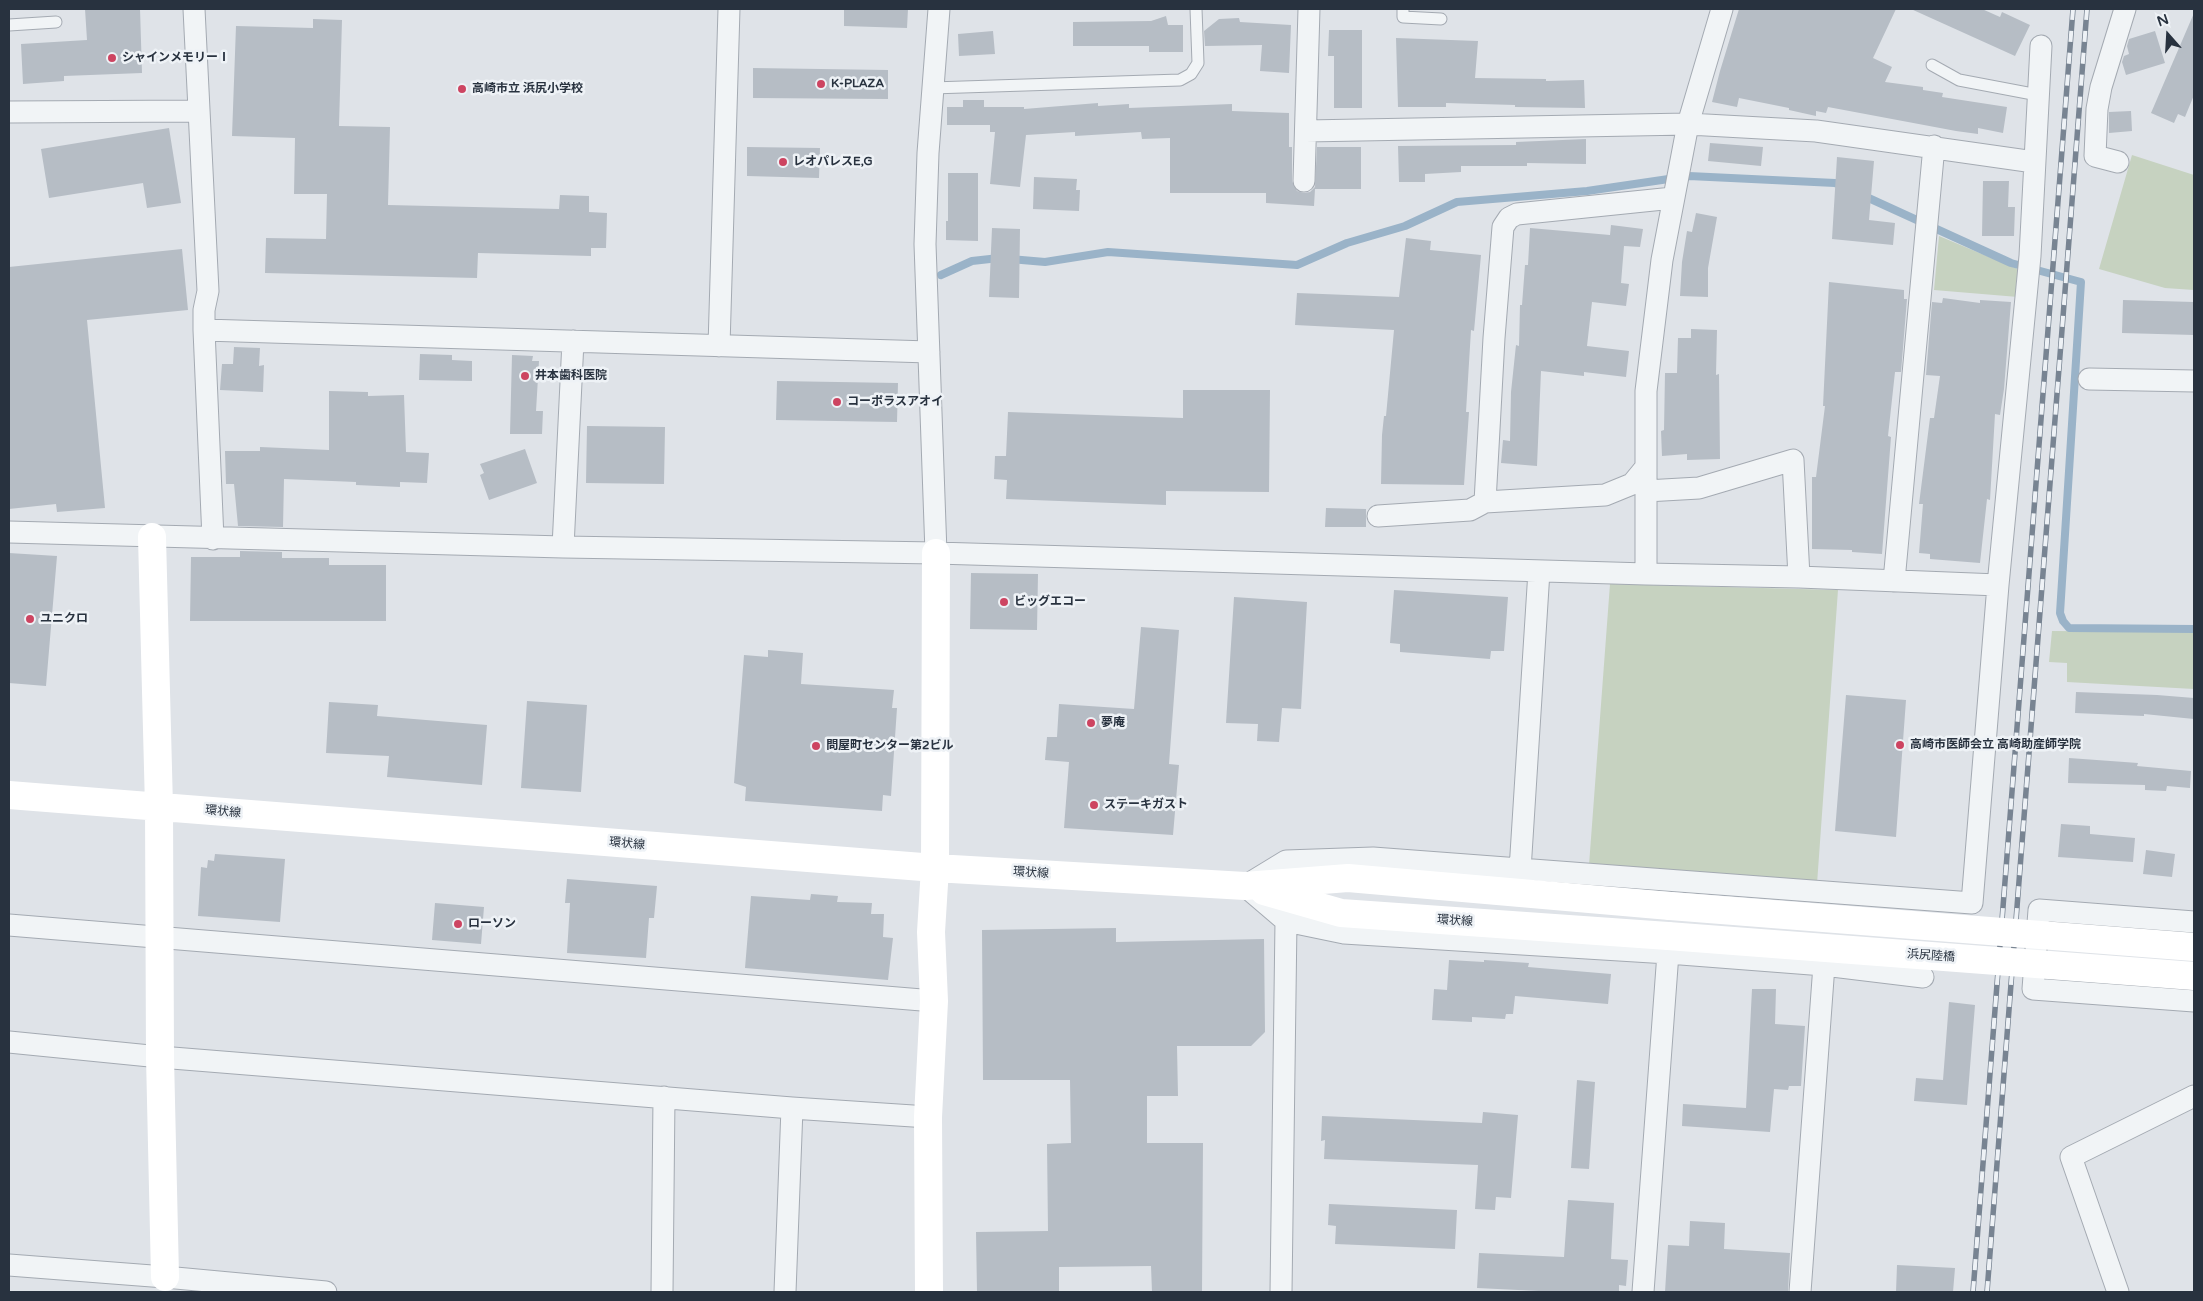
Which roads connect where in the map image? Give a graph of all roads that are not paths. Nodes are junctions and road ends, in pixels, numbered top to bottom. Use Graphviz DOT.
graph roads {
  1 [pos="194,9"];
  2 [pos="729,9"];
  3 [pos="939,9"];
  4 [pos="1196,9"];
  5 [pos="1310,9"];
  6 [pos="1403,9"];
  7 [pos="1722,9"];
  8 [pos="2125,9"];
  9 [pos="1441,19"];
  10 [pos="56,22"];
  11 [pos="9,25"];
  12 [pos="2042,46"];
  13 [pos="1932,65"];
  14 [pos="932,88"];
  15 [pos="2038,95"];
  16 [pos="199,110"];
  17 [pos="9,112"];
  18 [pos="1688,124"];
  19 [pos="1306,131"];
  20 [pos="1934,146"];
  21 [pos="2034,162"];
  22 [pos="2118,162"];
  23 [pos="1304,181"];
  24 [pos="1673,198"];
  25 [pos="204,330"];
  26 [pos="573,341"];
  27 [pos="720,346"];
  28 [pos="929,352"];
  29 [pos="2089,379"];
  30 [pos="2194,381"];
  31 [pos="1646,467"];
  32 [pos="1646,491"];
  33 [pos="1485,502"];
  34 [pos="1378,516"];
  35 [pos="9,532"];
  36 [pos="152,537"];
  37 [pos="213,539"];
  38 [pos="563,547"];
  39 [pos="936,553"];
  40 [pos="1539,571"];
  41 [pos="1646,574"];
  42 [pos="1799,577"];
  43 [pos="1894,581"];
  44 [pos="1998,586"];
  45 [pos="9,795"];
  46 [pos="159,807"];
  47 [pos="935,868"];
  48 [pos="1520,870"];
  49 [pos="1245,886"];
  50 [pos="1286,921"];
  51 [pos="9,925"];
  52 [pos="2193,930"];
  53 [pos="160,938"];
  54 [pos="1668,944"];
  55 [pos="1824,965"];
  56 [pos="1924,977"];
  57 [pos="2191,993"];
  58 [pos="934,1001"];
  59 [pos="9,1042"];
  60 [pos="160,1057"];
  61 [pos="2194,1096"];
  62 [pos="664,1097"];
  63 [pos="792,1108"];
  64 [pos="928,1117"];
  65 [pos="9,1265"];
  66 [pos="165,1277"];
  67 [pos="326,1292"];
  68 [pos="662,1292"];
  69 [pos="785,1292"];
  70 [pos="929,1292"];
  71 [pos="1281,1292"];
  72 [pos="1643,1292"];
  73 [pos="1800,1292"];
  74 [pos="2118,1292"];
  1 -- 16 [label="street"];
  2 -- 27 [label="street"];
  3 -- 14 [label="street"];
  4 -- 14 [label="lane"];
  5 -- 19 [label="street"];
  6 -- 9 [label="lane"];
  7 -- 18 [label="street"];
  8 -- 22 [label="street"];
  10 -- 11 [label="lane"];
  12 -- 15 [label="street"];
  13 -- 15 [label="lane"];
  14 -- 28 [label="street"];
  15 -- 21 [label="street"];
  16 -- 17 [label="street"];
  16 -- 25 [label="street"];
  18 -- 19 [label="street"];
  18 -- 20 [label="street"];
  18 -- 24 [label="street"];
  19 -- 23 [label="street"];
  20 -- 21 [label="street"];
  20 -- 43 [label="street"];
  21 -- 44 [label="street"];
  24 -- 31 [label="street"];
  24 -- 33 [label="street"];
  25 -- 26 [label="street"];
  25 -- 37 [label="street"];
  26 -- 27 [label="street"];
  26 -- 38 [label="street"];
  27 -- 28 [label="street"];
  28 -- 39 [label="street"];
  29 -- 30 [label="street"];
  31 -- 32 [label="street"];
  31 -- 33 [label="street"];
  32 -- 41 [label="street"];
  32 -- 42 [label="street"];
  33 -- 34 [label="street"];
  35 -- 36 [label="street"];
  36 -- 37 [label="street"];
  36 -- 46 [label="street"];
  37 -- 38 [label="street"];
  38 -- 39 [label="street"];
  39 -- 40 [label="street"];
  39 -- 47 [label="street"];
  40 -- 41 [label="street"];
  40 -- 48 [label="street"];
  41 -- 42 [label="street"];
  42 -- 43 [label="street"];
  43 -- 44 [label="street"];
  44 -- 48 [label="street"];
  45 -- 46 [label="street, 環状線"];
  46 -- 47 [label="street, 環状線"];
  46 -- 53 [label="street"];
  47 -- 49 [label="street, 環状線"];
  47 -- 58 [label="street"];
  48 -- 49 [label="street"];
  49 -- 50 [label="street"];
  49 -- 52 [label="street, 環状線, bridge"];
  49 -- 54 [label="street, 環状線"];
  50 -- 54 [label="street"];
  50 -- 71 [label="street"];
  51 -- 53 [label="street"];
  52 -- 57 [label="street"];
  52 -- 57 [label="street"];
  53 -- 58 [label="street"];
  53 -- 60 [label="street"];
  54 -- 55 [label="street"];
  54 -- 57 [label="street, 浜尻陸橋, bridge"];
  54 -- 72 [label="street"];
  55 -- 56 [label="street"];
  55 -- 73 [label="street"];
  58 -- 64 [label="street"];
  59 -- 60 [label="street"];
  60 -- 62 [label="street"];
  60 -- 66 [label="street"];
  61 -- 74 [label="street"];
  62 -- 63 [label="street"];
  62 -- 68 [label="street"];
  63 -- 64 [label="street"];
  63 -- 69 [label="street"];
  64 -- 70 [label="street"];
  65 -- 66 [label="street"];
  66 -- 67 [label="street"];
}
